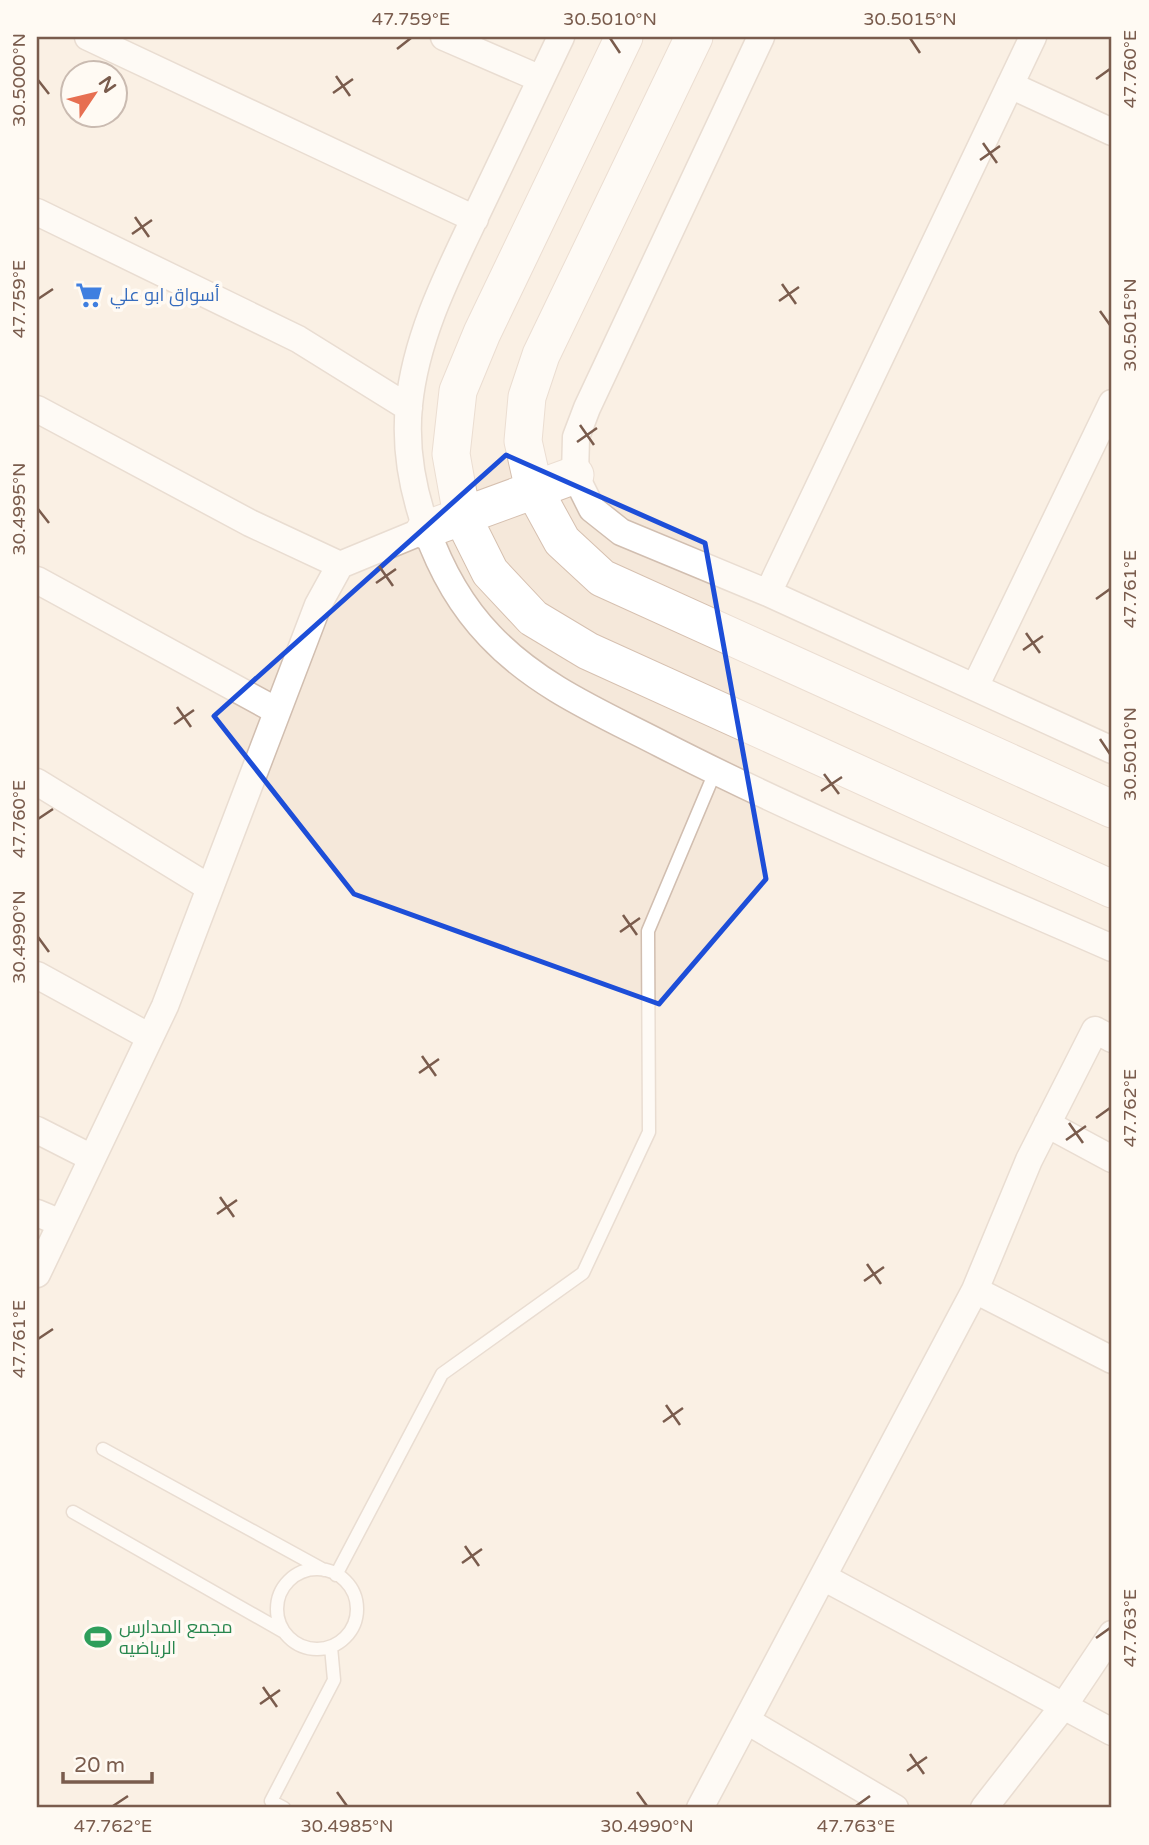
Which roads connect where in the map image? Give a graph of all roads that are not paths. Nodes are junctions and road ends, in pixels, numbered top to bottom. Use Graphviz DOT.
graph roads {
  1 [pos="88,37"];
  2 [pos="444,37"];
  3 [pos="561,37"];
  4 [pos="624,37"];
  5 [pos="694,37"];
  6 [pos="761,37"];
  7 [pos="1033,37"];
  8 [pos="541,79"];
  9 [pos="1010,85"];
  10 [pos="1112,132"];
  11 [pos="37,212"];
  12 [pos="475,219"];
  13 [pos="1112,403"];
  14 [pos="409,408"];
  15 [pos="37,409"];
  16 [pos="575,475"];
  17 [pos="534,490"];
  18 [pos="462,516"];
  19 [pos="425,530"];
  20 [pos="340,565"];
  21 [pos="37,580"];
  22 [pos="768,593"];
  23 [pos="975,687"];
  24 [pos="277,711"];
  25 [pos="1112,750"];
  26 [pos="715,772"];
  27 [pos="37,782"];
  28 [pos="1112,809"];
  29 [pos="210,888"];
  30 [pos="1112,889"];
  31 [pos="1112,948"];
  32 [pos="37,975"];
  33 [pos="150,1037"];
  34 [pos="1112,1040"];
  35 [pos="1047,1124"];
  36 [pos="37,1130"];
  37 [pos="92,1158"];
  38 [pos="1112,1159"];
  39 [pos="37,1213"];
  40 [pos="61,1223"];
  41 [pos="37,1274"];
  42 [pos="975,1290"];
  43 [pos="1112,1360"];
  44 [pos="103,1449"];
  45 [pos="73,1512"];
  46 [pos="330,1572"];
  47 [pos="823,1577"];
  48 [pos="284,1632"];
  49 [pos="1112,1634"];
  50 [pos="331,1647"];
  51 [pos="1065,1704"];
  52 [pos="747,1721"];
  53 [pos="1112,1732"];
  54 [pos="284,1808"];
  55 [pos="700,1808"];
  56 [pos="895,1808"];
  57 [pos="984,1808"];
  1 -- 12 [label="street"];
  2 -- 8 [label="street"];
  3 -- 8 [label="street"];
  4 -- 18 [label="main road"];
  5 -- 17 [label="main road"];
  6 -- 16 [label="street"];
  7 -- 9 [label="street"];
  8 -- 12 [label="street"];
  9 -- 10 [label="street"];
  9 -- 22 [label="street"];
  11 -- 14 [label="street"];
  12 -- 14 [label="street"];
  13 -- 23 [label="street"];
  14 -- 19 [label="street"];
  15 -- 20 [label="street"];
  16 -- 17 [label="main road"];
  16 -- 22 [label="street"];
  17 -- 18 [label="main road"];
  17 -- 28 [label="main road"];
  18 -- 19 [label="main road"];
  18 -- 30 [label="main road"];
  19 -- 20 [label="street"];
  19 -- 26 [label="street"];
  20 -- 24 [label="street"];
  21 -- 24 [label="street"];
  22 -- 23 [label="street"];
  23 -- 25 [label="street"];
  24 -- 29 [label="street"];
  26 -- 31 [label="street"];
  26 -- 46 [label="lane"];
  27 -- 29 [label="street"];
  29 -- 33 [label="street"];
  32 -- 33 [label="street"];
  33 -- 37 [label="street"];
  34 -- 35 [label="street"];
  35 -- 38 [label="street"];
  35 -- 42 [label="street"];
  36 -- 37 [label="street"];
  37 -- 40 [label="street"];
  39 -- 40 [label="street"];
  40 -- 41 [label="street"];
  42 -- 43 [label="street"];
  42 -- 47 [label="street"];
  44 -- 46 [label="lane"];
  45 -- 48 [label="lane"];
  46 -- 48 [label="lane"];
  46 -- 50 [label="lane"];
  47 -- 51 [label="street"];
  47 -- 52 [label="street"];
  48 -- 50 [label="lane"];
  49 -- 51 [label="street"];
  50 -- 54 [label="lane"];
  51 -- 53 [label="street"];
  51 -- 57 [label="street"];
  52 -- 55 [label="street"];
  52 -- 56 [label="street"];
}
